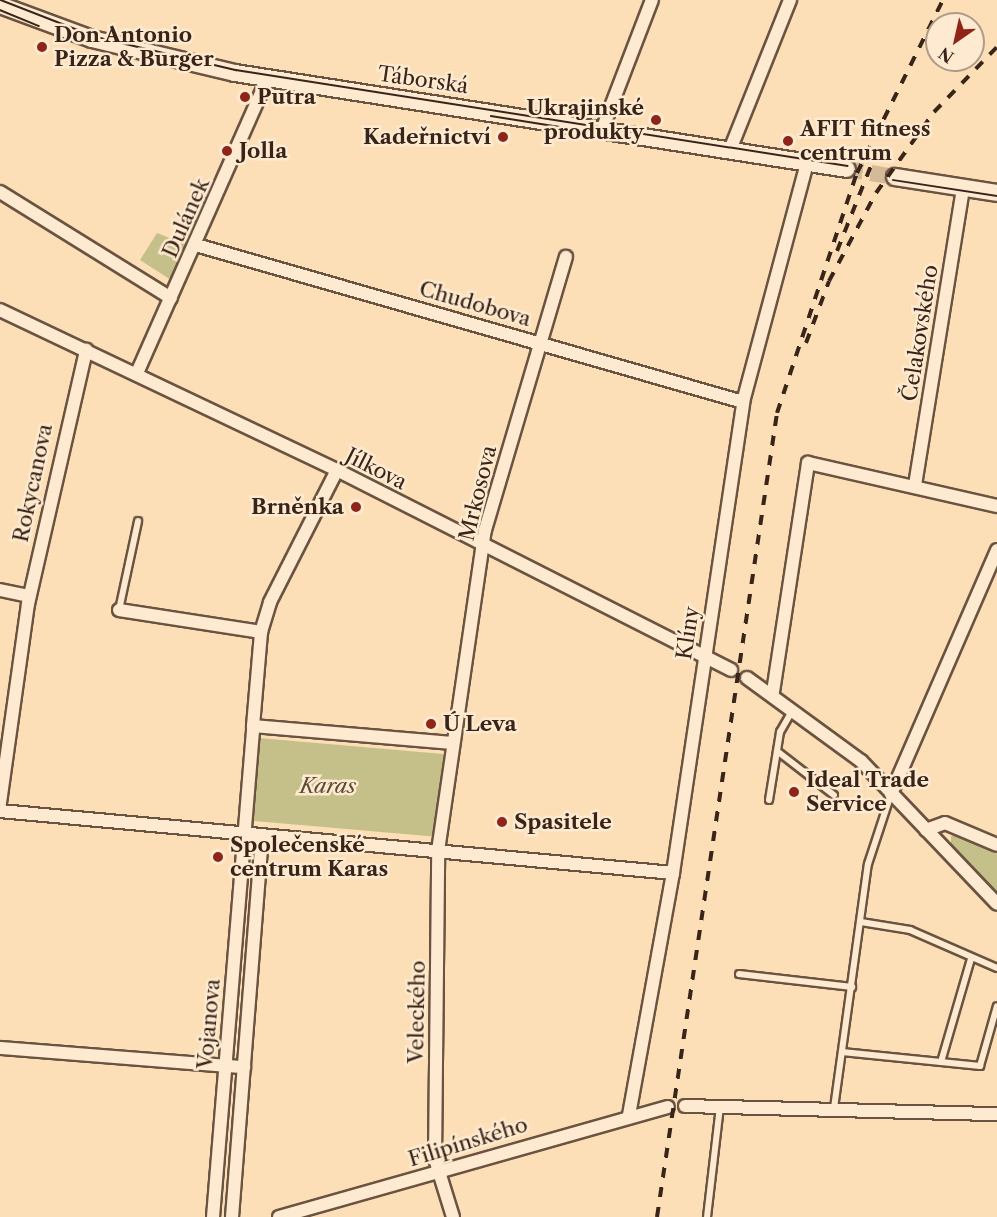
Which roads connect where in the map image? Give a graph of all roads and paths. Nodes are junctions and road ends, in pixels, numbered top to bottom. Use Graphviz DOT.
graph roads {
  1 [pos="652,0"];
  2 [pos="790,0"];
  3 [pos="0,5"];
  4 [pos="267,79"];
  5 [pos="602,130"];
  6 [pos="730,150"];
  7 [pos="807,163"];
  8 [pos="847,170"];
  9 [pos="895,177"];
  10 [pos="963,188"];
  11 [pos="0,192"];
  12 [pos="997,193"];
  13 [pos="196,245"];
  14 [pos="566,257"];
  15 [pos="171,298"];
  16 [pos="0,310"];
  17 [pos="539,343"];
  18 [pos="86,350"];
  19 [pos="137,373"];
  20 [pos="743,402"];
  21 [pos="337,470"];
  22 [pos="915,485"];
  23 [pos="997,507"];
  24 [pos="138,520"];
  25 [pos="483,543"];
  26 [pos="997,550"];
  27 [pos="0,590"];
  28 [pos="29,596"];
  29 [pos="119,610"];
  30 [pos="261,632"];
  31 [pos="704,656"];
  32 [pos="731,670"];
  33 [pos="747,678"];
  34 [pos="773,692"];
  35 [pos="794,708"];
  36 [pos="253,726"];
  37 [pos="452,743"];
  38 [pos="777,751"];
  39 [pos="891,794"];
  40 [pos="834,795"];
  41 [pos="769,800"];
  42 [pos="0,803"];
  43 [pos="0,812"];
  44 [pos="926,830"];
  45 [pos="244,834"];
  46 [pos="262,836"];
  47 [pos="997,845"];
  48 [pos="438,851"];
  49 [pos="673,873"];
  50 [pos="997,904"];
  51 [pos="861,922"];
  52 [pos="971,959"];
  53 [pos="997,968"];
  54 [pos="739,974"];
  55 [pos="852,987"];
  56 [pos="997,1006"];
  57 [pos="0,1048"];
  58 [pos="842,1052"];
  59 [pos="941,1062"];
  60 [pos="225,1065"];
  61 [pos="243,1067"];
  62 [pos="720,1104"];
  63 [pos="686,1106"];
  64 [pos="668,1107"];
  65 [pos="834,1108"];
  66 [pos="629,1114"];
  67 [pos="997,1114"];
  68 [pos="440,1172"];
  69 [pos="213,1217"];
  70 [pos="232,1217"];
  71 [pos="279,1217"];
  72 [pos="453,1217"];
  73 [pos="707,1217"];
  1 -- 5 [label="street"];
  2 -- 6 [label="street"];
  3 -- 4 [label="street, Táborská"];
  4 -- 5 [label="street, Táborská"];
  4 -- 13 [label="street, Dulánek"];
  5 -- 6 [label="street, Táborská"];
  6 -- 7 [label="street, Táborská"];
  7 -- 8 [label="street, Táborská"];
  7 -- 20 [label="street, Klíny"];
  9 -- 10 [label="street"];
  10 -- 12 [label="street"];
  10 -- 22 [label="street, Čelakovského"];
  11 -- 15 [label="street"];
  13 -- 15 [label="street, Dulánek"];
  13 -- 17 [label="street, Chudobova"];
  14 -- 17 [label="street, Mrkosova"];
  15 -- 19 [label="street, Dulánek"];
  16 -- 18 [label="street, Jílkova"];
  17 -- 20 [label="street, Chudobova"];
  17 -- 25 [label="street, Mrkosova"];
  18 -- 19 [label="street, Jílkova"];
  18 -- 28 [label="street, Rokycanova"];
  19 -- 21 [label="street, Jílkova"];
  20 -- 31 [label="street, Klíny"];
  21 -- 25 [label="street, Jílkova"];
  21 -- 30 [label="street, Vojanova"];
  22 -- 23 [label="street"];
  22 -- 34 [label="street"];
  24 -- 29 [label="lane"];
  25 -- 31 [label="street, Jílkova"];
  25 -- 37 [label="street, Mrkosova"];
  26 -- 39 [label="street"];
  27 -- 28 [label="street"];
  28 -- 42 [label="street, Rokycanova"];
  29 -- 30 [label="street"];
  30 -- 36 [label="street, Vojanova"];
  31 -- 32 [label="street, Jílkova"];
  31 -- 49 [label="street, Klíny"];
  33 -- 34 [label="street"];
  34 -- 35 [label="street"];
  35 -- 38 [label="lane"];
  35 -- 39 [label="street"];
  36 -- 37 [label="street"];
  36 -- 45 [label="street, Vojanova"];
  37 -- 48 [label="street, Mrkosova"];
  38 -- 40 [label="lane"];
  38 -- 41 [label="lane"];
  39 -- 44 [label="street"];
  39 -- 51 [label="lane"];
  43 -- 45 [label="street"];
  44 -- 47 [label="street"];
  44 -- 50 [label="street"];
  45 -- 46 [label="street"];
  45 -- 60 [label="street, Vojanova"];
  46 -- 48 [label="street"];
  46 -- 61 [label="street, Vojanova"];
  48 -- 49 [label="street"];
  48 -- 68 [label="street, Veleckého"];
  49 -- 66 [label="street, Klíny"];
  51 -- 52 [label="lane"];
  51 -- 55 [label="lane"];
  52 -- 53 [label="lane"];
  52 -- 59 [label="lane"];
  54 -- 55 [label="lane"];
  55 -- 58 [label="lane"];
  56 -- 59 [label="lane"];
  57 -- 60 [label="street"];
  58 -- 59 [label="lane"];
  58 -- 65 [label="lane"];
  60 -- 61 [label="street"];
  60 -- 69 [label="street, Vojanova"];
  61 -- 70 [label="street, Vojanova"];
  62 -- 63 [label="street"];
  62 -- 65 [label="street"];
  62 -- 73 [label="lane"];
  64 -- 66 [label="street, Filipínského"];
  65 -- 67 [label="street"];
  66 -- 68 [label="street, Filipínského"];
  68 -- 71 [label="street, Filipínského"];
  68 -- 72 [label="street, Veleckého"];
}
